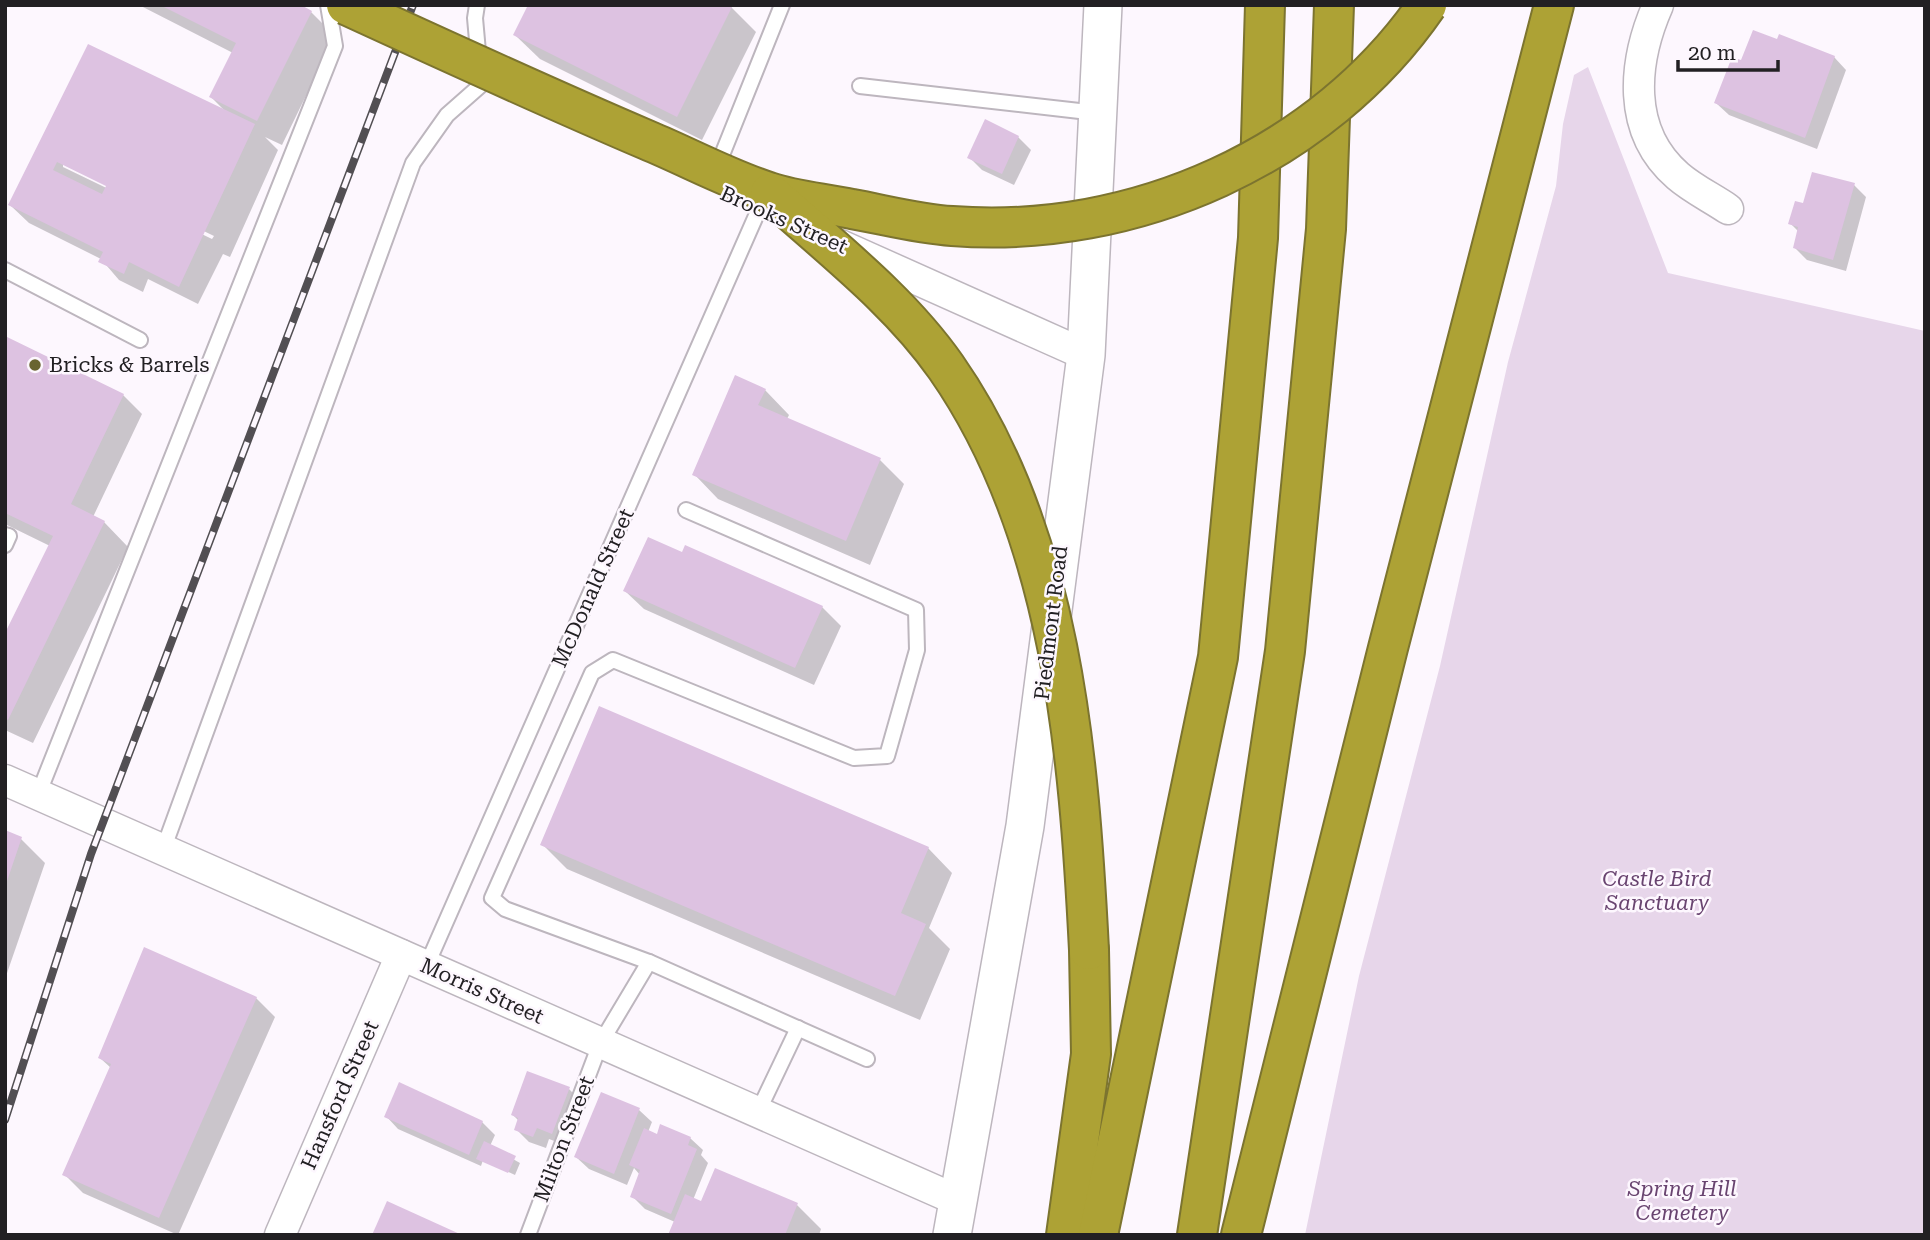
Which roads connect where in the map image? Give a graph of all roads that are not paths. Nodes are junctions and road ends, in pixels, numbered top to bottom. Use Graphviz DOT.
graph roads {
  1 [pos="328,5"];
  2 [pos="346,5"];
  3 [pos="477,5"];
  4 [pos="782,5"];
  5 [pos="1103,5"];
  6 [pos="1265,5"];
  7 [pos="1334,5"];
  8 [pos="1427,5"];
  9 [pos="1554,5"];
  10 [pos="1658,5"];
  11 [pos="481,85"];
  12 [pos="860,86"];
  13 [pos="1098,113"];
  14 [pos="709,187"];
  15 [pos="765,201"];
  16 [pos="1728,209"];
  17 [pos="5,270"];
  18 [pos="140,340"];
  19 [pos="1086,355"];
  20 [pos="686,510"];
  21 [pos="5,534"];
  22 [pos="5,545"];
  23 [pos="5,780"];
  24 [pos="38,795"];
  25 [pos="163,850"];
  26 [pos="414,961"];
  27 [pos="649,962"];
  28 [pos="798,1028"];
  29 [pos="600,1044"];
  30 [pos="867,1059"];
  31 [pos="758,1112"];
  32 [pos="956,1218"];
  33 [pos="280,1235"];
  34 [pos="528,1235"];
  35 [pos="1066,1235"];
  36 [pos="1098,1235"];
  37 [pos="1197,1235"];
  38 [pos="1241,1235"];
  1 -- 24 [label="lane"];
  2 -- 15 [label="highway, bridge"];
  3 -- 11 [label="lane"];
  4 -- 14 [label="lane"];
  5 -- 13 [label="street, Piedmont Road"];
  6 -- 36 [label="highway"];
  7 -- 37 [label="highway"];
  8 -- 15 [label="highway, bridge"];
  9 -- 38 [label="highway"];
  10 -- 16 [label="street"];
  11 -- 14 [label="street, Brooks Street"];
  11 -- 25 [label="lane"];
  12 -- 13 [label="lane"];
  13 -- 19 [label="street, Piedmont Road"];
  14 -- 15 [label="street, Brooks Street"];
  15 -- 19 [label="street, Brooks Street"];
  15 -- 26 [label="lane, McDonald Street"];
  15 -- 35 [label="highway, bridge"];
  17 -- 18 [label="lane"];
  19 -- 32 [label="street, Piedmont Road"];
  20 -- 27 [label="lane"];
  21 -- 22 [label="lane"];
  23 -- 24 [label="street, Morris Street"];
  24 -- 25 [label="street, Morris Street"];
  25 -- 26 [label="street, Morris Street"];
  26 -- 29 [label="street, Morris Street"];
  26 -- 33 [label="street, Hansford Street"];
  27 -- 28 [label="lane"];
  27 -- 29 [label="lane, Milton Street"];
  28 -- 30 [label="lane"];
  28 -- 31 [label="lane"];
  29 -- 31 [label="street, Morris Street"];
  29 -- 34 [label="lane, Milton Street"];
  31 -- 32 [label="street, Morris Street"];
}
